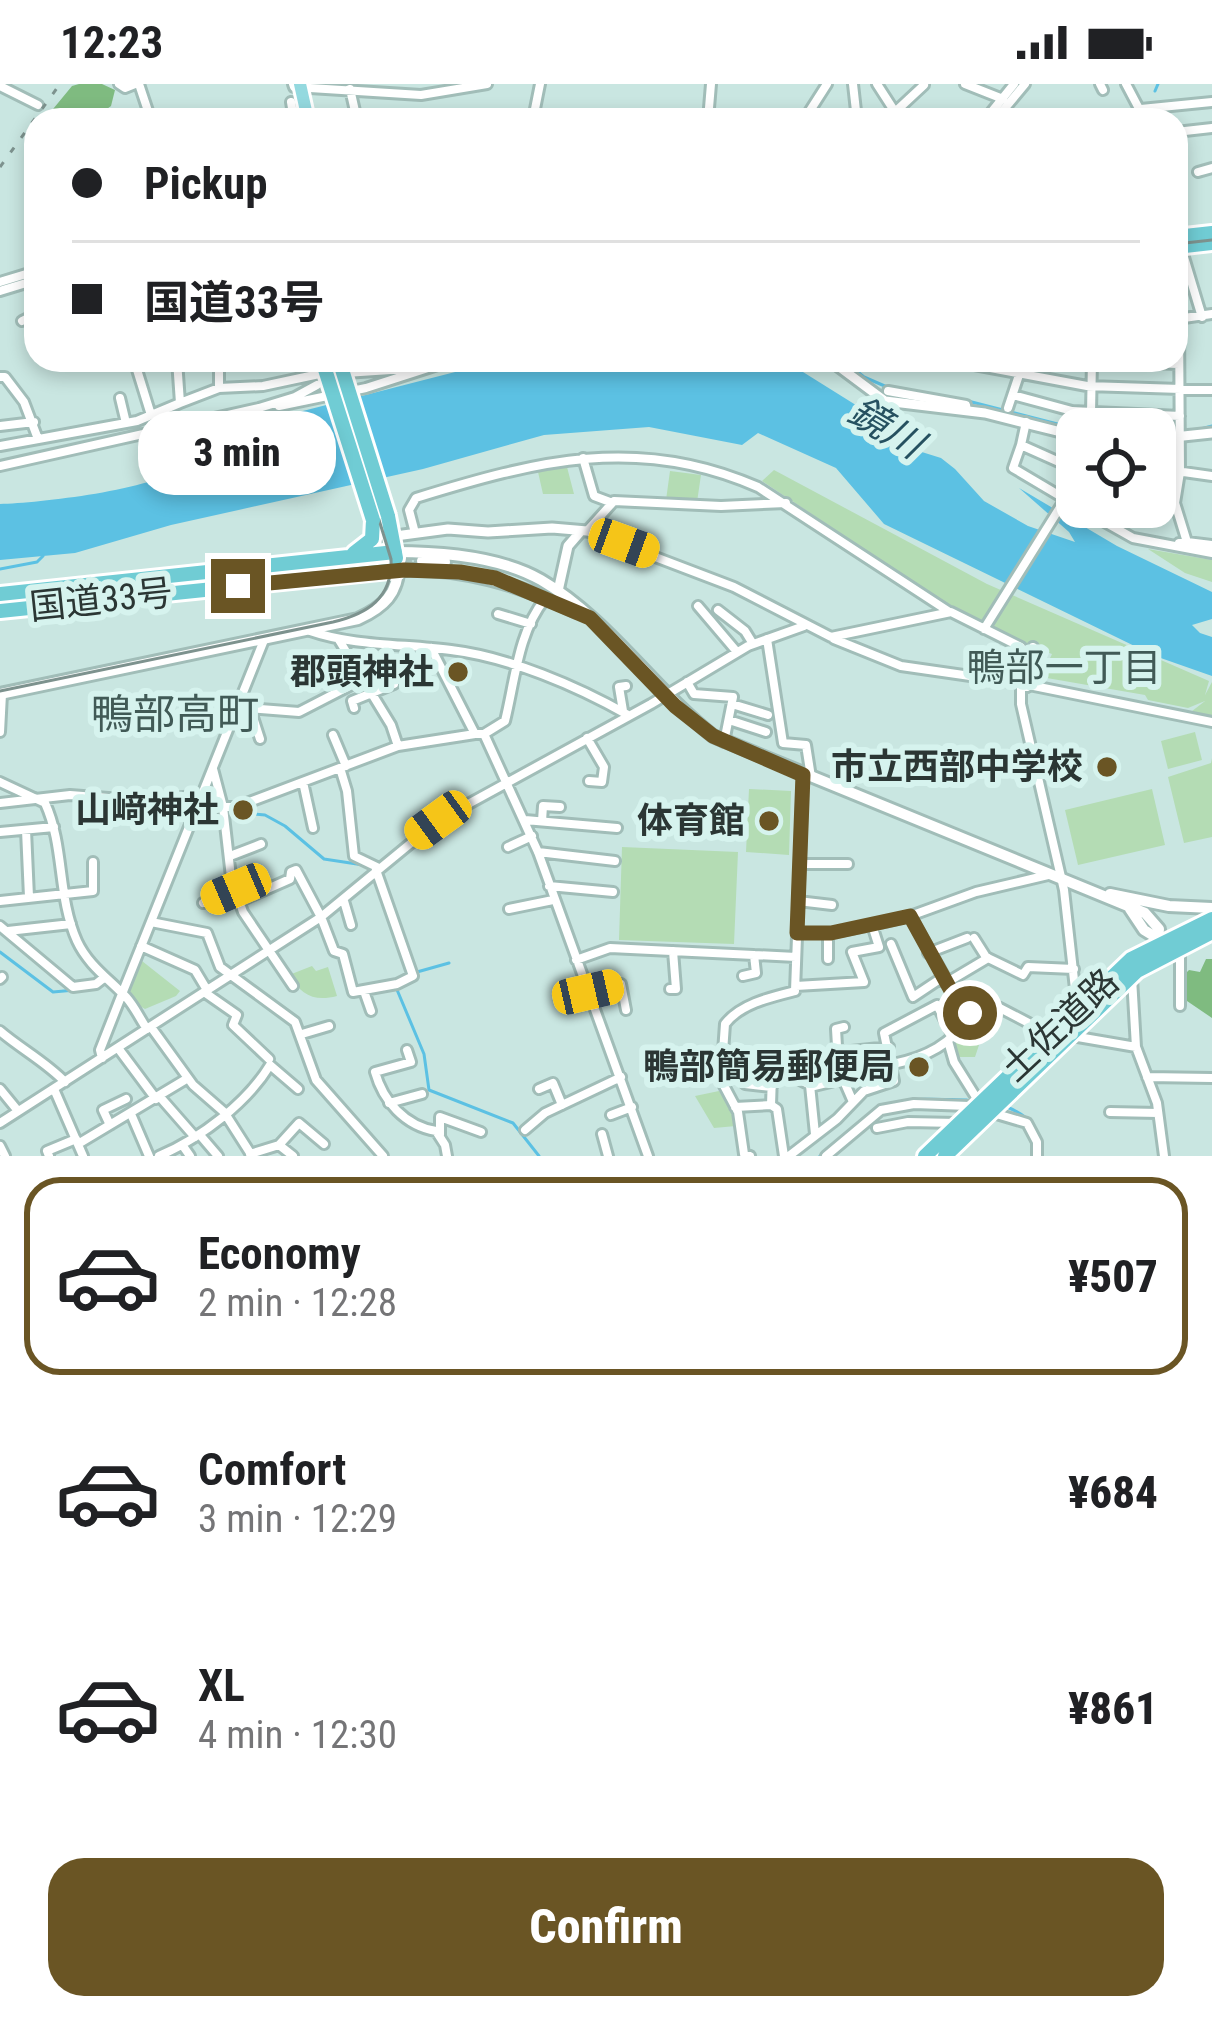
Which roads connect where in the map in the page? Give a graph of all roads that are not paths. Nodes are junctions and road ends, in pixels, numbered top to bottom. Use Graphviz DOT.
graph roads {
  1 [pos="118,84"];
  2 [pos="137,84"];
  3 [pos="487,84"];
  4 [pos="965,84"];
  5 [pos="1014,84"];
  6 [pos="1025,84"];
  7 [pos="304,85"];
  8 [pos="924,85"];
  9 [pos="0,86"];
  10 [pos="350,89"];
  11 [pos="1003,98"];
  12 [pos="291,102"];
  13 [pos="1212,102"];
  14 [pos="38,105"];
  15 [pos="292,108"];
  16 [pos="354,108"];
  17 [pos="900,108"];
  18 [pos="995,108"];
  19 [pos="1005,108"];
  20 [pos="1151,108"];
  21 [pos="1212,168"];
  22 [pos="1198,172"];
  23 [pos="1188,268"];
  24 [pos="1207,316"];
  25 [pos="138,372"];
  26 [pos="178,372"];
  27 [pos="219,372"];
  28 [pos="326,372"];
  29 [pos="336,372"];
  30 [pos="342,372"];
  31 [pos="411,372"];
  32 [pos="846,372"];
  33 [pos="1013,372"];
  34 [pos="1092,372"];
  35 [pos="1179,372"];
  36 [pos="1019,373"];
  37 [pos="0,377"];
  38 [pos="317,386"];
  39 [pos="1091,387"];
  40 [pos="219,388"];
  41 [pos="1212,390"];
  42 [pos="888,391"];
  43 [pos="1180,391"];
  44 [pos="1012,394"];
  45 [pos="120,398"];
  46 [pos="180,404"];
  47 [pos="259,408"];
  48 [pos="1008,408"];
  49 [pos="1069,408"];
  50 [pos="1090,408"];
  51 [pos="967,411"];
  52 [pos="151,415"];
  53 [pos="1176,416"];
  54 [pos="1180,416"];
  55 [pos="34,422"];
  56 [pos="1026,422"];
  57 [pos="127,423"];
  58 [pos="0,427"];
  59 [pos="1056,430"];
  60 [pos="1212,433"];
  61 [pos="1180,435"];
  62 [pos="1176,436"];
  63 [pos="38,439"];
  64 [pos="1021,445"];
  65 [pos="0,446"];
  66 [pos="583,458"];
  67 [pos="1056,461"];
  68 [pos="0,466"];
  69 [pos="1176,471"];
  70 [pos="1180,472"];
  71 [pos="1212,476"];
  72 [pos="1056,494"];
  73 [pos="1176,497"];
  74 [pos="610,503"];
  75 [pos="786,503"];
  76 [pos="1176,506"];
  77 [pos="1056,513"];
  78 [pos="378,524"];
  79 [pos="1119,528"];
  80 [pos="584,531"];
  81 [pos="415,532"];
  82 [pos="1187,542"];
  83 [pos="1166,545"];
  84 [pos="397,549"];
  85 [pos="1212,549"];
  86 [pos="338,558"];
  87 [pos="422,561"];
  88 [pos="357,564"];
  89 [pos="398,570"];
  90 [pos="126,590"];
  91 [pos="0,594"];
  92 [pos="559,598"];
  93 [pos="698,606"];
  94 [pos="718,610"];
  95 [pos="0,611"];
  96 [pos="951,612"];
  97 [pos="498,614"];
  98 [pos="531,624"];
  99 [pos="805,626"];
  100 [pos="984,629"];
  101 [pos="309,630"];
  102 [pos="339,638"];
  103 [pos="831,638"];
  104 [pos="766,639"];
  105 [pos="265,640"];
  106 [pos="753,644"];
  107 [pos="1033,647"];
  108 [pos="431,648"];
  109 [pos="737,652"];
  110 [pos="514,667"];
  111 [pos="363,679"];
  112 [pos="687,682"];
  113 [pos="394,684"];
  114 [pos="1023,685"];
  115 [pos="626,686"];
  116 [pos="372,693"];
  117 [pos="1,694"];
  118 [pos="666,696"];
  119 [pos="731,704"];
  120 [pos="236,707"];
  121 [pos="250,708"];
  122 [pos="354,708"];
  123 [pos="626,714"];
  124 [pos="768,715"];
  125 [pos="729,720"];
  126 [pos="1212,722"];
  127 [pos="0,732"];
  128 [pos="766,732"];
  129 [pos="480,734"];
  130 [pos="333,735"];
  131 [pos="586,738"];
  132 [pos="260,739"];
  133 [pos="724,742"];
  134 [pos="398,746"];
  135 [pos="213,765"];
  136 [pos="343,767"];
  137 [pos="807,776"];
  138 [pos="589,781"];
  139 [pos="0,782"];
  140 [pos="303,782"];
  141 [pos="505,782"];
  142 [pos="202,795"];
  143 [pos="41,800"];
  144 [pos="0,803"];
  145 [pos="560,807"];
  146 [pos="223,810"];
  147 [pos="591,813"];
  148 [pos="525,820"];
  149 [pos="542,821"];
  150 [pos="590,826"];
  151 [pos="54,827"];
  152 [pos="313,828"];
  153 [pos="617,828"];
  154 [pos="26,830"];
  155 [pos="0,832"];
  156 [pos="532,836"];
  157 [pos="261,844"];
  158 [pos="508,847"];
  159 [pos="538,852"];
  160 [pos="230,856"];
  161 [pos="615,861"];
  162 [pos="93,862"];
  163 [pos="800,864"];
  164 [pos="848,865"];
  165 [pos="378,869"];
  166 [pos="1055,875"];
  167 [pos="549,886"];
  168 [pos="236,889"];
  169 [pos="613,892"];
  170 [pos="61,893"];
  171 [pos="1101,893"];
  172 [pos="28,897"];
  173 [pos="553,900"];
  174 [pos="0,901"];
  175 [pos="344,901"];
  176 [pos="798,901"];
  177 [pos="240,902"];
  178 [pos="203,903"];
  179 [pos="832,905"];
  180 [pos="1128,906"];
  181 [pos="1212,908"];
  182 [pos="509,909"];
  183 [pos="910,916"];
  184 [pos="321,917"];
  185 [pos="151,922"];
  186 [pos="71,924"];
  187 [pos="351,925"];
  188 [pos="872,925"];
  189 [pos="1210,928"];
  190 [pos="3,929"];
  191 [pos="797,933"];
  192 [pos="828,933"];
  193 [pos="891,944"];
  194 [pos="124,946"];
  195 [pos="141,946"];
  196 [pos="1179,946"];
  197 [pos="1151,949"];
  198 [pos="673,950"];
  199 [pos="269,951"];
  200 [pos="928,953"];
  201 [pos="754,955"];
  202 [pos="136,956"];
  203 [pos="796,957"];
  204 [pos="827,958"];
  205 [pos="988,958"];
  206 [pos="576,960"];
  207 [pos="1074,969"];
  208 [pos="230,975"];
  209 [pos="743,976"];
  210 [pos="105,977"];
  211 [pos="945,980"];
  212 [pos="1130,982"];
  213 [pos="293,986"];
  214 [pos="796,986"];
  215 [pos="1108,988"];
  216 [pos="670,989"];
  217 [pos="206,991"];
  218 [pos="364,991"];
  219 [pos="588,992"];
  220 [pos="122,994"];
  221 [pos="1133,1002"];
  222 [pos="1180,1006"];
  223 [pos="1077,1007"];
  224 [pos="626,1010"];
  225 [pos="371,1011"];
  226 [pos="967,1013"];
  227 [pos="329,1026"];
  228 [pos="844,1027"];
  229 [pos="149,1028"];
  230 [pos="0,1031"];
  231 [pos="302,1034"];
  232 [pos="1050,1034"];
  233 [pos="1068,1035"];
  234 [pos="951,1038"];
  235 [pos="889,1047"];
  236 [pos="1136,1047"];
  237 [pos="118,1048"];
  238 [pos="407,1050"];
  239 [pos="842,1052"];
  240 [pos="102,1058"];
  241 [pos="269,1059"];
  242 [pos="893,1064"];
  243 [pos="621,1077"];
  244 [pos="1147,1077"];
  245 [pos="188,1078"];
  246 [pos="1212,1078"];
  247 [pos="843,1079"];
  248 [pos="65,1082"];
  249 [pos="745,1084"];
  250 [pos="772,1087"];
  251 [pos="811,1087"];
  252 [pos="0,1089"];
  253 [pos="54,1089"];
  254 [pos="298,1089"];
  255 [pos="539,1089"];
  256 [pos="422,1094"];
  257 [pos="158,1098"];
  258 [pos="126,1099"];
  259 [pos="853,1102"];
  260 [pos="388,1103"];
  261 [pos="562,1105"];
  262 [pos="771,1105"];
  263 [pos="632,1107"];
  264 [pos="735,1107"];
  265 [pos="979,1107"];
  266 [pos="18,1111"];
  267 [pos="224,1112"];
  268 [pos="1110,1112"];
  269 [pos="131,1114"];
  270 [pos="1158,1114"];
  271 [pos="611,1115"];
  272 [pos="0,1123"];
  273 [pos="959,1123"];
  274 [pos="110,1125"];
  275 [pos="877,1128"];
  276 [pos="525,1130"];
  277 [pos="481,1132"];
  278 [pos="197,1136"];
  279 [pos="816,1136"];
  280 [pos="440,1137"];
  281 [pos="600,1137"];
  282 [pos="642,1137"];
  283 [pos="77,1141"];
  284 [pos="626,1142"];
  285 [pos="279,1144"];
  286 [pos="324,1144"];
  287 [pos="183,1145"];
  288 [pos="0,1146"];
  289 [pos="949,1154"];
  290 [pos="145,1155"];
  291 [pos="251,1155"];
  292 [pos="5,1156"];
  293 [pos="49,1156"];
  294 [pos="83,1156"];
  295 [pos="159,1156"];
  296 [pos="190,1156"];
  297 [pos="218,1156"];
  298 [pos="293,1156"];
  299 [pos="383,1156"];
  300 [pos="447,1156"];
  301 [pos="608,1156"];
  302 [pos="648,1156"];
  303 [pos="750,1156"];
  304 [pos="787,1156"];
  305 [pos="826,1156"];
  306 [pos="925,1156"];
  307 [pos="1037,1156"];
  308 [pos="1164,1156"];
  1 -- 2 [label="street"];
  3 -- 10 [label="street"];
  4 -- 11 [label="street"];
  5 -- 11 [label="street"];
  6 -- 19 [label="street"];
  7 -- 10 [label="street"];
  8 -- 17 [label="street"];
  9 -- 14 [label="street"];
  10 -- 16 [label="street"];
  11 -- 18 [label="street"];
  12 -- 15 [label="street"];
  13 -- 20 [label="street"];
  21 -- 22 [label="street"];
  23 -- 24 [label="street"];
  25 -- 52 [label="street"];
  26 -- 46 [label="street"];
  27 -- 40 [label="street"];
  28 -- 78 [label="highway, bridge"];
  29 -- 40 [label="street"];
  30 -- 78 [label="highway, bridge"];
  31 -- 47 [label="street"];
  32 -- 51 [label="street"];
  33 -- 36 [label="street"];
  34 -- 39 [label="street"];
  35 -- 43 [label="street"];
  36 -- 39 [label="street"];
  36 -- 44 [label="street"];
  37 -- 55 [label="street"];
  38 -- 47 [label="street"];
  39 -- 43 [label="street"];
  39 -- 50 [label="street"];
  40 -- 46 [label="street"];
  41 -- 43 [label="street"];
  42 -- 51 [label="street"];
  43 -- 54 [label="street"];
  44 -- 48 [label="street"];
  44 -- 49 [label="street"];
  45 -- 57 [label="street"];
  46 -- 52 [label="street"];
  47 -- 68 [label="street"];
  51 -- 56 [label="street"];
  52 -- 57 [label="street"];
  53 -- 54 [label="street"];
  54 -- 61 [label="street"];
  55 -- 58 [label="street"];
  55 -- 63 [label="street"];
  56 -- 59 [label="street"];
  56 -- 64 [label="street"];
  57 -- 63 [label="street"];
  60 -- 61 [label="street"];
  61 -- 62 [label="street"];
  61 -- 70 [label="street"];
  63 -- 65 [label="street"];
  64 -- 67 [label="street"];
  64 -- 72 [label="street"];
  66 -- 74 [label="street"];
  66 -- 75 [label="street"];
  66 -- 81 [label="street"];
  69 -- 70 [label="street"];
  70 -- 71 [label="street"];
  70 -- 73 [label="street"];
  74 -- 75 [label="street"];
  74 -- 80 [label="street"];
  75 -- 96 [label="street"];
  76 -- 82 [label="street"];
  77 -- 100 [label="street"];
  78 -- 84 [label="highway"];
  78 -- 86 [label="highway"];
  79 -- 83 [label="street"];
  80 -- 81 [label="street"];
  80 -- 92 [label="street"];
  80 -- 99 [label="street"];
  81 -- 84 [label="street"];
  82 -- 83 [label="street"];
  82 -- 85 [label="street"];
  83 -- 85 [label="street"];
  84 -- 86 [label="highway, 国道33号"];
  84 -- 89 [label="highway"];
  84 -- 92 [label="main road"];
  86 -- 90 [label="highway, 国道33号"];
  87 -- 92 [label="main road"];
  88 -- 90 [label="main road"];
  89 -- 90 [label="highway, 国道33号"];
  89 -- 92 [label="main road"];
  89 -- 101 [label="main road"];
  90 -- 91 [label="highway, 国道33号"];
  90 -- 95 [label="highway, 国道33号"];
  92 -- 98 [label="street"];
  92 -- 118 [label="main road"];
  93 -- 109 [label="street"];
  94 -- 106 [label="street"];
  96 -- 100 [label="street"];
  96 -- 103 [label="street"];
  97 -- 98 [label="street"];
  98 -- 110 [label="street"];
  99 -- 103 [label="street"];
  99 -- 104 [label="street"];
  100 -- 114 [label="street"];
  101 -- 102 [label="street"];
  101 -- 105 [label="main road"];
  102 -- 108 [label="street"];
  102 -- 111 [label="street"];
  103 -- 114 [label="street"];
  104 -- 106 [label="street"];
  104 -- 137 [label="street"];
  105 -- 117 [label="main road"];
  105 -- 120 [label="street"];
  106 -- 109 [label="street"];
  107 -- 114 [label="street"];
  108 -- 110 [label="street"];
  108 -- 129 [label="street"];
  109 -- 112 [label="street"];
  110 -- 123 [label="street"];
  110 -- 129 [label="street"];
  111 -- 116 [label="street"];
  111 -- 121 [label="street"];
  112 -- 118 [label="street"];
  112 -- 119 [label="street"];
  113 -- 116 [label="street"];
  114 -- 126 [label="street"];
  114 -- 166 [label="street"];
  115 -- 123 [label="street"];
  116 -- 122 [label="street"];
  116 -- 134 [label="street"];
  117 -- 127 [label="street"];
  118 -- 123 [label="street"];
  118 -- 133 [label="main road"];
  119 -- 124 [label="street"];
  119 -- 125 [label="street"];
  120 -- 121 [label="street"];
  120 -- 135 [label="street"];
  121 -- 132 [label="street"];
  123 -- 131 [label="street"];
  125 -- 128 [label="street"];
  125 -- 133 [label="street"];
  129 -- 134 [label="street"];
  129 -- 141 [label="street"];
  130 -- 136 [label="street"];
  131 -- 138 [label="street"];
  131 -- 141 [label="street"];
  133 -- 137 [label="main road"];
  134 -- 136 [label="street"];
  135 -- 142 [label="street"];
  135 -- 146 [label="street"];
  136 -- 140 [label="street"];
  136 -- 165 [label="street"];
  137 -- 163 [label="street"];
  137 -- 166 [label="main road"];
  139 -- 143 [label="street"];
  140 -- 146 [label="street"];
  140 -- 152 [label="street"];
  141 -- 148 [label="street"];
  141 -- 165 [label="street"];
  142 -- 143 [label="street"];
  142 -- 185 [label="street"];
  143 -- 144 [label="street"];
  143 -- 151 [label="street"];
  145 -- 149 [label="street"];
  146 -- 160 [label="street"];
  147 -- 150 [label="street"];
  148 -- 149 [label="street"];
  148 -- 156 [label="street"];
  149 -- 150 [label="street"];
  150 -- 153 [label="street"];
  151 -- 154 [label="street"];
  151 -- 170 [label="street"];
  154 -- 155 [label="street"];
  154 -- 172 [label="street"];
  156 -- 158 [label="street"];
  156 -- 159 [label="street"];
  157 -- 160 [label="street"];
  159 -- 161 [label="street"];
  159 -- 167 [label="street"];
  160 -- 168 [label="street"];
  162 -- 170 [label="street"];
  163 -- 164 [label="street"];
  163 -- 176 [label="street"];
  165 -- 175 [label="street"];
  165 -- 218 [label="street"];
  166 -- 171 [label="main road"];
  166 -- 183 [label="street"];
  166 -- 207 [label="street"];
  167 -- 169 [label="street"];
  167 -- 173 [label="street"];
  168 -- 177 [label="street"];
  168 -- 178 [label="street"];
  170 -- 172 [label="street"];
  170 -- 186 [label="street"];
  171 -- 180 [label="main road"];
  171 -- 181 [label="main road"];
  172 -- 174 [label="street"];
  173 -- 182 [label="street"];
  173 -- 206 [label="street"];
  175 -- 184 [label="street"];
  175 -- 187 [label="street"];
  176 -- 179 [label="street"];
  176 -- 191 [label="street"];
  177 -- 184 [label="street"];
  177 -- 199 [label="street"];
  180 -- 197 [label="main road"];
  180 -- 197 [label="main road"];
  183 -- 188 [label="street"];
  183 -- 200 [label="street"];
  184 -- 199 [label="street"];
  184 -- 218 [label="street"];
  185 -- 195 [label="street"];
  185 -- 208 [label="street"];
  186 -- 190 [label="street"];
  186 -- 210 [label="street"];
  188 -- 192 [label="street"];
  188 -- 214 [label="street"];
  189 -- 196 [label="highway, 土佐道路"];
  189 -- 197 [label="highway, 土佐道路"];
  190 -- 210 [label="street"];
  191 -- 192 [label="street"];
  191 -- 203 [label="street"];
  192 -- 204 [label="street"];
  193 -- 211 [label="street"];
  194 -- 202 [label="street"];
  195 -- 202 [label="street"];
  195 -- 217 [label="street"];
  196 -- 197 [label="highway, 土佐道路"];
  196 -- 222 [label="street"];
  197 -- 212 [label="highway, 土佐道路"];
  197 -- 212 [label="street"];
  197 -- 215 [label="highway, 土佐道路"];
  198 -- 201 [label="street"];
  198 -- 206 [label="street"];
  198 -- 216 [label="street"];
  199 -- 208 [label="street"];
  199 -- 213 [label="street"];
  200 -- 205 [label="street"];
  200 -- 211 [label="street"];
  201 -- 203 [label="street"];
  201 -- 209 [label="street"];
  202 -- 220 [label="street"];
  203 -- 214 [label="street"];
  205 -- 207 [label="street"];
  205 -- 211 [label="street"];
  206 -- 219 [label="street"];
  207 -- 223 [label="street"];
  208 -- 217 [label="street"];
  208 -- 231 [label="street"];
  210 -- 220 [label="street"];
  211 -- 226 [label="street"];
  212 -- 215 [label="highway, 土佐道路"];
  212 -- 221 [label="street"];
  214 -- 264 [label="street"];
  215 -- 221 [label="street"];
  215 -- 223 [label="highway, 土佐道路"];
  215 -- 233 [label="highway, 土佐道路"];
  217 -- 229 [label="street"];
  217 -- 241 [label="street"];
  218 -- 225 [label="street"];
  219 -- 224 [label="street"];
  219 -- 243 [label="street"];
  220 -- 229 [label="street"];
  220 -- 240 [label="street"];
  221 -- 236 [label="street"];
  223 -- 232 [label="highway, 土佐道路"];
  226 -- 232 [label="street"];
  226 -- 234 [label="street"];
  227 -- 231 [label="street"];
  228 -- 239 [label="street"];
  229 -- 237 [label="street"];
  229 -- 245 [label="street"];
  230 -- 248 [label="street"];
  231 -- 299 [label="street"];
  232 -- 265 [label="highway, 土佐道路"];
  233 -- 236 [label="street"];
  233 -- 265 [label="highway, 土佐道路"];
  234 -- 235 [label="street"];
  234 -- 242 [label="street"];
  234 -- 265 [label="street"];
  235 -- 239 [label="street"];
  235 -- 242 [label="street"];
  236 -- 244 [label="street"];
  237 -- 240 [label="street"];
  237 -- 257 [label="street"];
  238 -- 260 [label="street"];
  239 -- 247 [label="street"];
  240 -- 248 [label="street"];
  242 -- 259 [label="street"];
  243 -- 261 [label="street"];
  243 -- 263 [label="street"];
  244 -- 246 [label="street"];
  244 -- 270 [label="street"];
  245 -- 257 [label="street"];
  245 -- 267 [label="street"];
  247 -- 251 [label="street"];
  247 -- 259 [label="street"];
  248 -- 253 [label="street"];
  249 -- 250 [label="street"];
  250 -- 251 [label="street"];
  250 -- 262 [label="street"];
  251 -- 279 [label="street"];
  252 -- 266 [label="street"];
  253 -- 266 [label="street"];
  253 -- 283 [label="street"];
  254 -- 267 [label="street"];
  255 -- 261 [label="street"];
  256 -- 260 [label="street"];
  257 -- 269 [label="street"];
  257 -- 278 [label="street"];
  258 -- 274 [label="street"];
  259 -- 279 [label="street"];
  260 -- 280 [label="street"];
  261 -- 276 [label="street"];
  262 -- 264 [label="street"];
  262 -- 304 [label="street"];
  263 -- 271 [label="street"];
  263 -- 282 [label="street"];
  264 -- 303 [label="street"];
  265 -- 273 [label="highway, 土佐道路"];
  265 -- 289 [label="highway, 土佐道路"];
  265 -- 305 [label="street"];
  265 -- 307 [label="street"];
  266 -- 272 [label="street"];
  267 -- 278 [label="street"];
  267 -- 291 [label="street"];
  268 -- 270 [label="street"];
  269 -- 274 [label="street"];
  269 -- 290 [label="street"];
  270 -- 308 [label="street"];
  273 -- 275 [label="street"];
  273 -- 306 [label="highway, 土佐道路"];
  274 -- 283 [label="street"];
  277 -- 280 [label="street"];
  278 -- 287 [label="street"];
  278 -- 297 [label="street"];
  279 -- 304 [label="street"];
  280 -- 300 [label="street"];
  281 -- 301 [label="street"];
  282 -- 284 [label="street"];
  282 -- 302 [label="street"];
  283 -- 293 [label="street"];
  283 -- 294 [label="street"];
  285 -- 286 [label="street"];
  285 -- 291 [label="street"];
  285 -- 298 [label="street"];
  287 -- 295 [label="street"];
  287 -- 296 [label="street"];
  288 -- 292 [label="street"];
}
